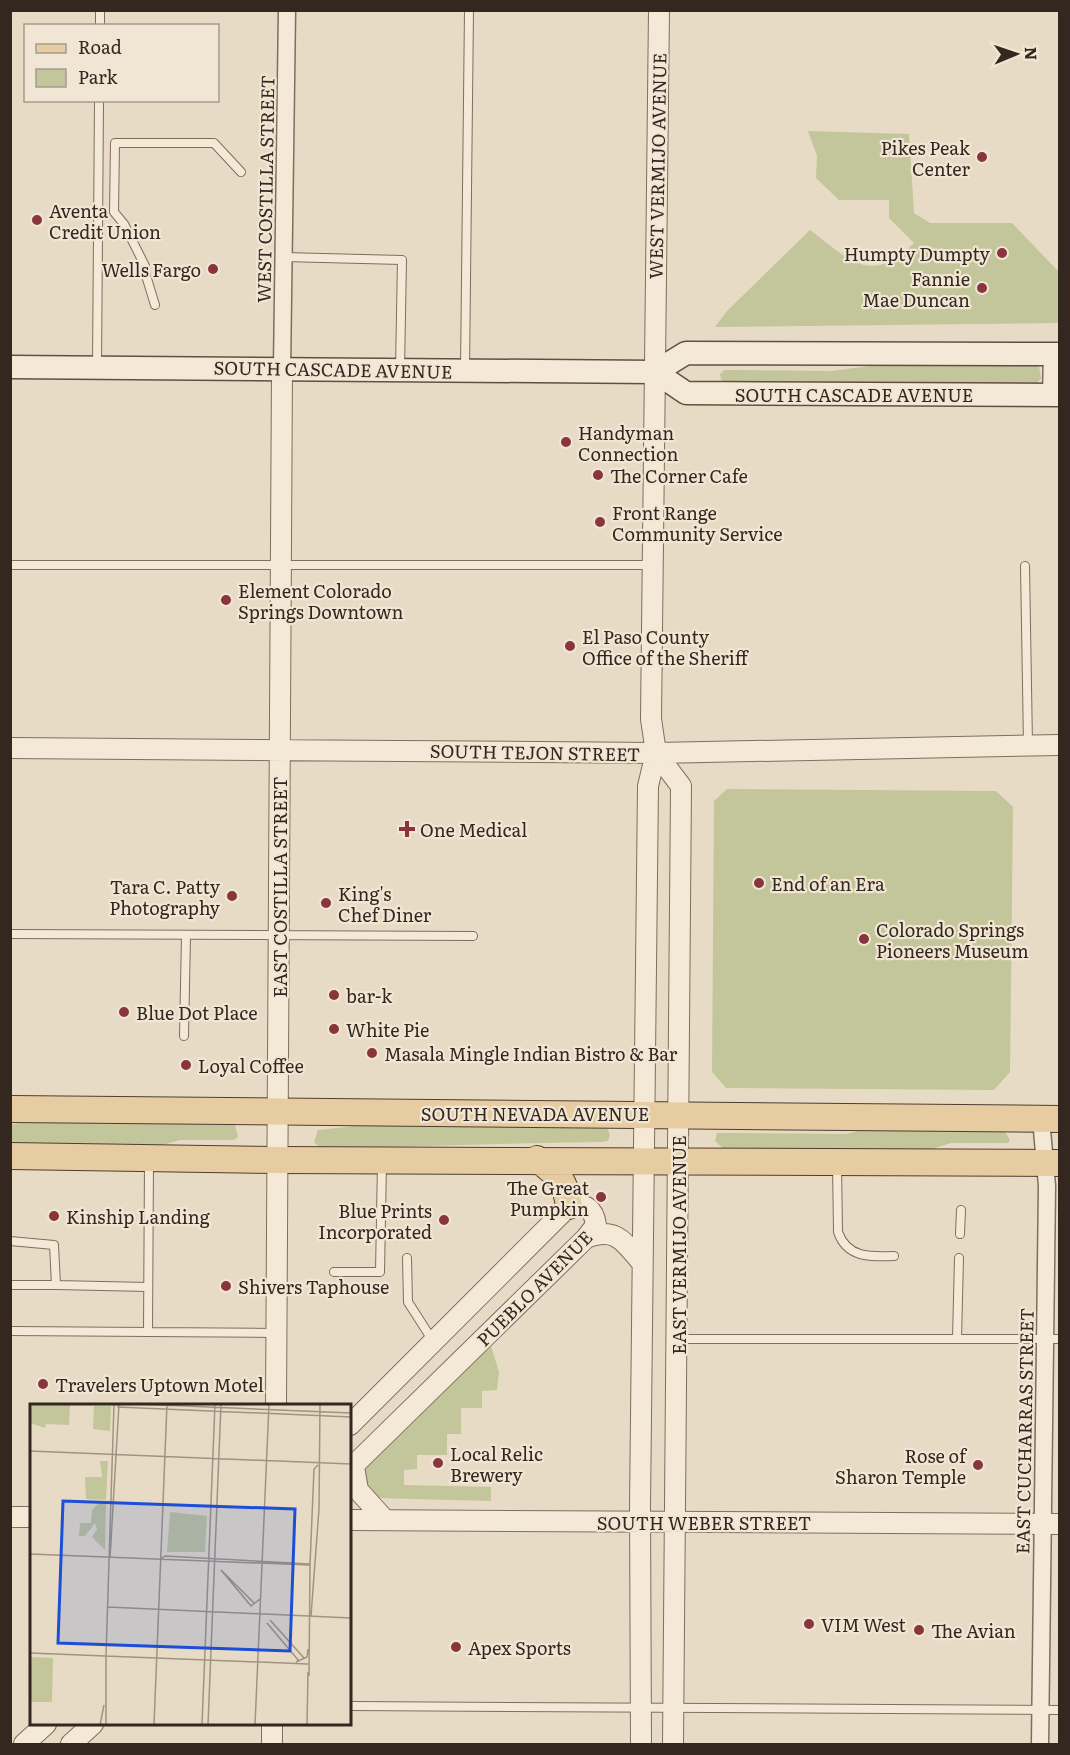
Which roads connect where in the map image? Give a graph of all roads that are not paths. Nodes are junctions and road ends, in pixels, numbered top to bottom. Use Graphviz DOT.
graph roads {
  1 [pos="286,10"];
  2 [pos="469,10"];
  3 [pos="658,10"];
  4 [pos="99,102"];
  5 [pos="241,172"];
  6 [pos="283,257"];
  7 [pos="155,305"];
  8 [pos="656,322"];
  9 [pos="1056,354"];
  10 [pos="10,367"];
  11 [pos="97,368"];
  12 [pos="282,369"];
  13 [pos="400,370"];
  14 [pos="465,370"];
  15 [pos="655,372"];
  16 [pos="1055,395"];
  17 [pos="281,564"];
  18 [pos="10,565"];
  19 [pos="652,565"];
  20 [pos="1025,566"];
  21 [pos="1028,745"];
  22 [pos="1059,745"];
  23 [pos="10,748"];
  24 [pos="280,750"];
  25 [pos="656,753"];
  26 [pos="10,934"];
  27 [pos="186,935"];
  28 [pos="279,936"];
  29 [pos="473,936"];
  30 [pos="184,1036"];
  31 [pos="10,1109"];
  32 [pos="278,1112"];
  33 [pos="646,1114"];
  34 [pos="678,1114"];
  35 [pos="1050,1119"];
  36 [pos="10,1156"];
  37 [pos="149,1158"];
  38 [pos="537,1159"];
  39 [pos="278,1160"];
  40 [pos="382,1160"];
  41 [pos="646,1160"];
  42 [pos="678,1160"];
  43 [pos="837,1161"];
  44 [pos="1053,1163"];
  45 [pos="568,1206"];
  46 [pos="961,1210"];
  47 [pos="960,1234"];
  48 [pos="586,1238"];
  49 [pos="10,1241"];
  50 [pos="894,1256"];
  51 [pos="407,1258"];
  52 [pos="959,1258"];
  53 [pos="642,1263"];
  54 [pos="334,1272"];
  55 [pos="10,1285"];
  56 [pos="56,1285"];
  57 [pos="148,1287"];
  58 [pos="10,1331"];
  59 [pos="148,1332"];
  60 [pos="276,1333"];
  61 [pos="678,1339"];
  62 [pos="1053,1339"];
  63 [pos="957,1340"];
  64 [pos="434,1341"];
  65 [pos="276,1404"];
  66 [pos="351,1424"];
  67 [pos="352,1468"];
  68 [pos="10,1516"];
  69 [pos="30,1517"];
  70 [pos="351,1520"];
  71 [pos="385,1520"];
  72 [pos="640,1522"];
  73 [pos="675,1522"];
  74 [pos="1050,1524"];
  75 [pos="351,1706"];
  76 [pos="641,1707"];
  77 [pos="674,1708"];
  78 [pos="1040,1710"];
  79 [pos="1059,1710"];
  80 [pos="45,1725"];
  81 [pos="92,1725"];
  82 [pos="273,1725"];
  83 [pos="24,1744"];
  84 [pos="71,1744"];
  85 [pos="272,1744"];
  86 [pos="640,1744"];
  87 [pos="673,1744"];
  88 [pos="1040,1744"];
  1 -- 6 [label="street, WEST COSTILLA STREET"];
  2 -- 14 [label="lane"];
  3 -- 8 [label="street, WEST VERMIJO AVENUE"];
  4 -- 11 [label="lane"];
  5 -- 7 [label="lane"];
  6 -- 12 [label="street, WEST COSTILLA STREET"];
  6 -- 13 [label="lane"];
  8 -- 15 [label="street, EAST VERMIJO AVENUE"];
  9 -- 15 [label="main road"];
  9 -- 16 [label="street"];
  10 -- 11 [label="main road, SOUTH CASCADE AVENUE"];
  11 -- 12 [label="main road, SOUTH CASCADE AVENUE"];
  12 -- 13 [label="main road, SOUTH CASCADE AVENUE"];
  12 -- 17 [label="street, EAST COSTILLA STREET"];
  13 -- 14 [label="main road, SOUTH CASCADE AVENUE"];
  14 -- 15 [label="main road, SOUTH CASCADE AVENUE"];
  15 -- 16 [label="main road, SOUTH CASCADE AVENUE"];
  15 -- 19 [label="street, EAST VERMIJO AVENUE"];
  17 -- 18 [label="lane"];
  17 -- 19 [label="lane"];
  17 -- 24 [label="street, EAST COSTILLA STREET"];
  19 -- 25 [label="street, EAST VERMIJO AVENUE"];
  20 -- 21 [label="lane"];
  21 -- 22 [label="street, SOUTH TEJON STREET"];
  21 -- 25 [label="street, SOUTH TEJON STREET"];
  23 -- 24 [label="street, SOUTH TEJON STREET"];
  24 -- 25 [label="street, SOUTH TEJON STREET"];
  24 -- 28 [label="street, EAST COSTILLA STREET"];
  25 -- 33 [label="street, EAST VERMIJO AVENUE"];
  25 -- 34 [label="street, EAST VERMIJO AVENUE"];
  26 -- 27 [label="lane"];
  27 -- 28 [label="lane"];
  27 -- 30 [label="lane"];
  28 -- 29 [label="lane"];
  28 -- 32 [label="street, EAST COSTILLA STREET"];
  31 -- 32 [label="main road, SOUTH NEVADA AVENUE"];
  32 -- 33 [label="main road, SOUTH NEVADA AVENUE"];
  32 -- 39 [label="street, EAST COSTILLA STREET"];
  33 -- 34 [label="main road, SOUTH NEVADA AVENUE"];
  33 -- 41 [label="street, EAST VERMIJO AVENUE"];
  34 -- 35 [label="main road, SOUTH NEVADA AVENUE"];
  34 -- 42 [label="street, EAST VERMIJO AVENUE"];
  35 -- 44 [label="street, EAST CUCHARRAS STREET"];
  36 -- 37 [label="main road"];
  37 -- 39 [label="main road"];
  37 -- 57 [label="lane"];
  38 -- 40 [label="main road"];
  38 -- 41 [label="main road"];
  38 -- 45 [label="main road"];
  39 -- 40 [label="main road"];
  39 -- 60 [label="street, EAST COSTILLA STREET"];
  40 -- 54 [label="lane"];
  41 -- 42 [label="main road"];
  41 -- 53 [label="street, EAST VERMIJO AVENUE"];
  42 -- 43 [label="main road"];
  42 -- 61 [label="street, EAST VERMIJO AVENUE"];
  43 -- 44 [label="main road"];
  43 -- 50 [label="lane"];
  44 -- 62 [label="street, EAST CUCHARRAS STREET"];
  45 -- 48 [label="street, PUEBLO AVENUE"];
  45 -- 64 [label="street, PUEBLO AVENUE"];
  46 -- 47 [label="lane"];
  48 -- 53 [label="street"];
  48 -- 67 [label="street, PUEBLO AVENUE"];
  49 -- 56 [label="lane"];
  51 -- 64 [label="lane"];
  52 -- 63 [label="lane"];
  53 -- 72 [label="street, EAST VERMIJO AVENUE"];
  55 -- 56 [label="lane"];
  56 -- 57 [label="lane"];
  57 -- 59 [label="lane"];
  58 -- 59 [label="lane"];
  59 -- 60 [label="lane"];
  60 -- 65 [label="street, EAST COSTILLA STREET"];
  61 -- 63 [label="lane"];
  61 -- 73 [label="street, EAST VERMIJO AVENUE"];
  62 -- 63 [label="lane"];
  62 -- 74 [label="street, EAST CUCHARRAS STREET"];
  64 -- 66 [label="street, PUEBLO AVENUE"];
  67 -- 71 [label="street"];
  68 -- 69 [label="street"];
  70 -- 71 [label="street, SOUTH WEBER STREET"];
  71 -- 72 [label="street, SOUTH WEBER STREET"];
  72 -- 73 [label="street, SOUTH WEBER STREET"];
  72 -- 76 [label="street, EAST VERMIJO AVENUE"];
  73 -- 74 [label="street, SOUTH WEBER STREET"];
  73 -- 77 [label="street, EAST VERMIJO AVENUE"];
  74 -- 78 [label="street, EAST CUCHARRAS STREET"];
  75 -- 76 [label="lane"];
  76 -- 77 [label="lane"];
  76 -- 86 [label="street, EAST VERMIJO AVENUE"];
  77 -- 78 [label="lane"];
  77 -- 87 [label="street, EAST VERMIJO AVENUE"];
  78 -- 79 [label="lane"];
  78 -- 88 [label="street, EAST CUCHARRAS STREET"];
  80 -- 83 [label="street"];
  81 -- 84 [label="street"];
  82 -- 85 [label="street"];
}
